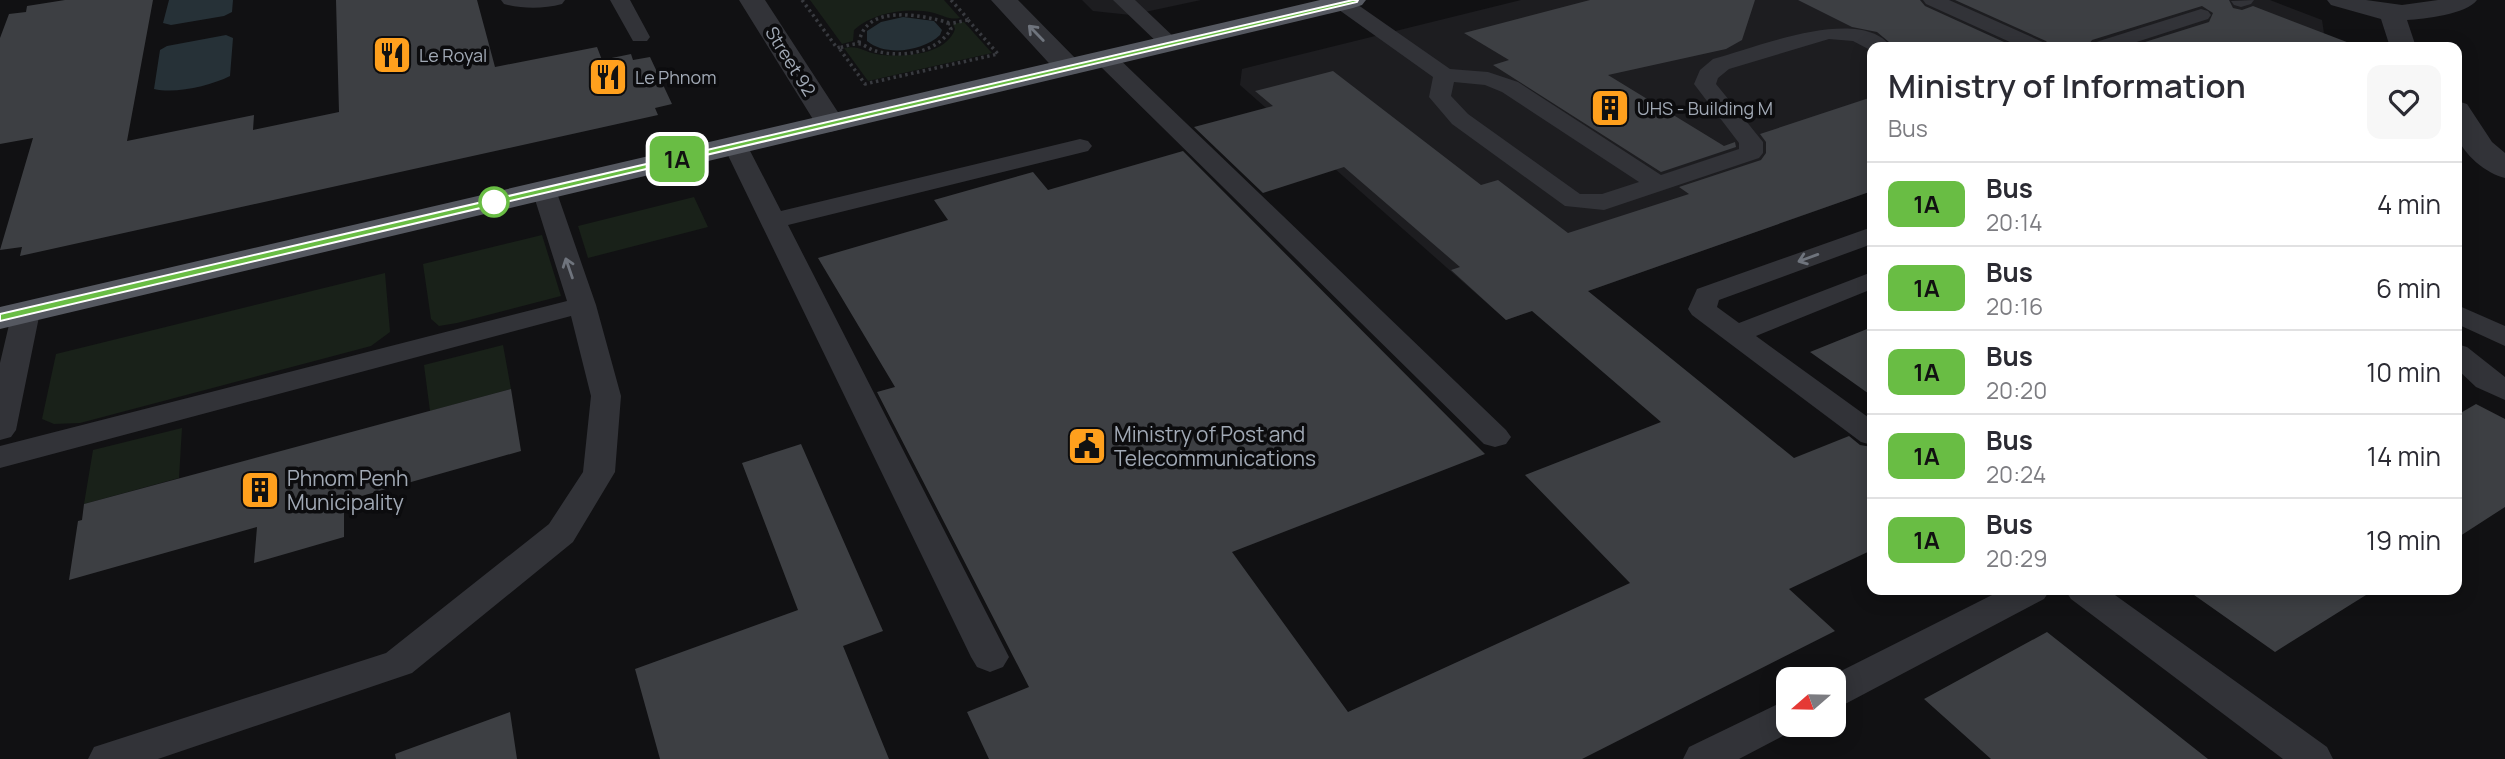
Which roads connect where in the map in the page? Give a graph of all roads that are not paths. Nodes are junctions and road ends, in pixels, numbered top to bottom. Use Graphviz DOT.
graph roads {
  1 [pos="511,0"];
  2 [pos="555,0"];
  3 [pos="620,0"];
  4 [pos="752,0"];
  5 [pos="1004,0"];
  6 [pos="1123,0"];
  7 [pos="1933,0"];
  8 [pos="2340,0"];
  9 [pos="2464,0"];
  10 [pos="1348,1"];
  11 [pos="2392,13"];
  12 [pos="2201,15"];
  13 [pos="640,37"];
  14 [pos="1871,42"];
  15 [pos="2027,42"];
  16 [pos="2116,42"];
  17 [pos="2401,42"];
  18 [pos="1170,43"];
  19 [pos="1105,58"];
  20 [pos="1068,67"];
  21 [pos="1444,75"];
  22 [pos="2462,113"];
  23 [pos="2462,118"];
  24 [pos="830,123"];
  25 [pos="2505,134"];
  26 [pos="735,145"];
  27 [pos="1080,146"];
  28 [pos="2505,169"];
  29 [pos="1658,184"];
  30 [pos="544,190"];
  31 [pos="773,221"];
  32 [pos="1867,237"];
  33 [pos="1867,282"];
  34 [pos="582,305"];
  35 [pos="13,315"];
  36 [pos="2462,316"];
  37 [pos="1735,334"];
  38 [pos="2505,337"];
  39 [pos="2462,357"];
  40 [pos="2505,390"];
  41 [pos="0,430"];
  42 [pos="1867,431"];
  43 [pos="1495,437"];
  44 [pos="0,457"];
  45 [pos="2022,595"];
  46 [pos="2090,595"];
  47 [pos="990,657"];
  48 [pos="1846,686"];
  49 [pos="1776,721"];
  50 [pos="108,759"];
  51 [pos="1703,759"];
  52 [pos="2313,759"];
  1 -- 2 [label="lane"];
  3 -- 13 [label="lane"];
  4 -- 24 [label="street, Street 92"];
  20 -- 5 [label="street, one-way"];
  6 -- 18 [label="lane"];
  7 -- 15 [label="lane"];
  8 -- 11 [label="street"];
  9 -- 11 [label="street"];
  10 -- 18 [label="highway"];
  10 -- 21 [label="lane"];
  11 -- 17 [label="street"];
  12 -- 16 [label="lane"];
  14 -- 29 [label="lane"];
  18 -- 19 [label="highway"];
  19 -- 20 [label="highway"];
  19 -- 43 [label="lane"];
  20 -- 24 [label="highway"];
  21 -- 29 [label="lane"];
  21 -- 29 [label="lane"];
  22 -- 25 [label="street"];
  23 -- 28 [label="street"];
  24 -- 26 [label="highway"];
  26 -- 30 [label="highway"];
  26 -- 31 [label="lane"];
  27 -- 31 [label="lane"];
  34 -- 30 [label="lane, one-way"];
  30 -- 35 [label="highway"];
  31 -- 47 [label="lane"];
  32 -- 37 [label="lane, one-way"];
  33 -- 37 [label="lane"];
  34 -- 44 [label="lane"];
  34 -- 50 [label="lane"];
  35 -- 41 [label="lane"];
  36 -- 38 [label="lane"];
  37 -- 42 [label="lane"];
  39 -- 40 [label="lane"];
  45 -- 48 [label="lane"];
  46 -- 52 [label="lane"];
  49 -- 51 [label="lane"];
}
